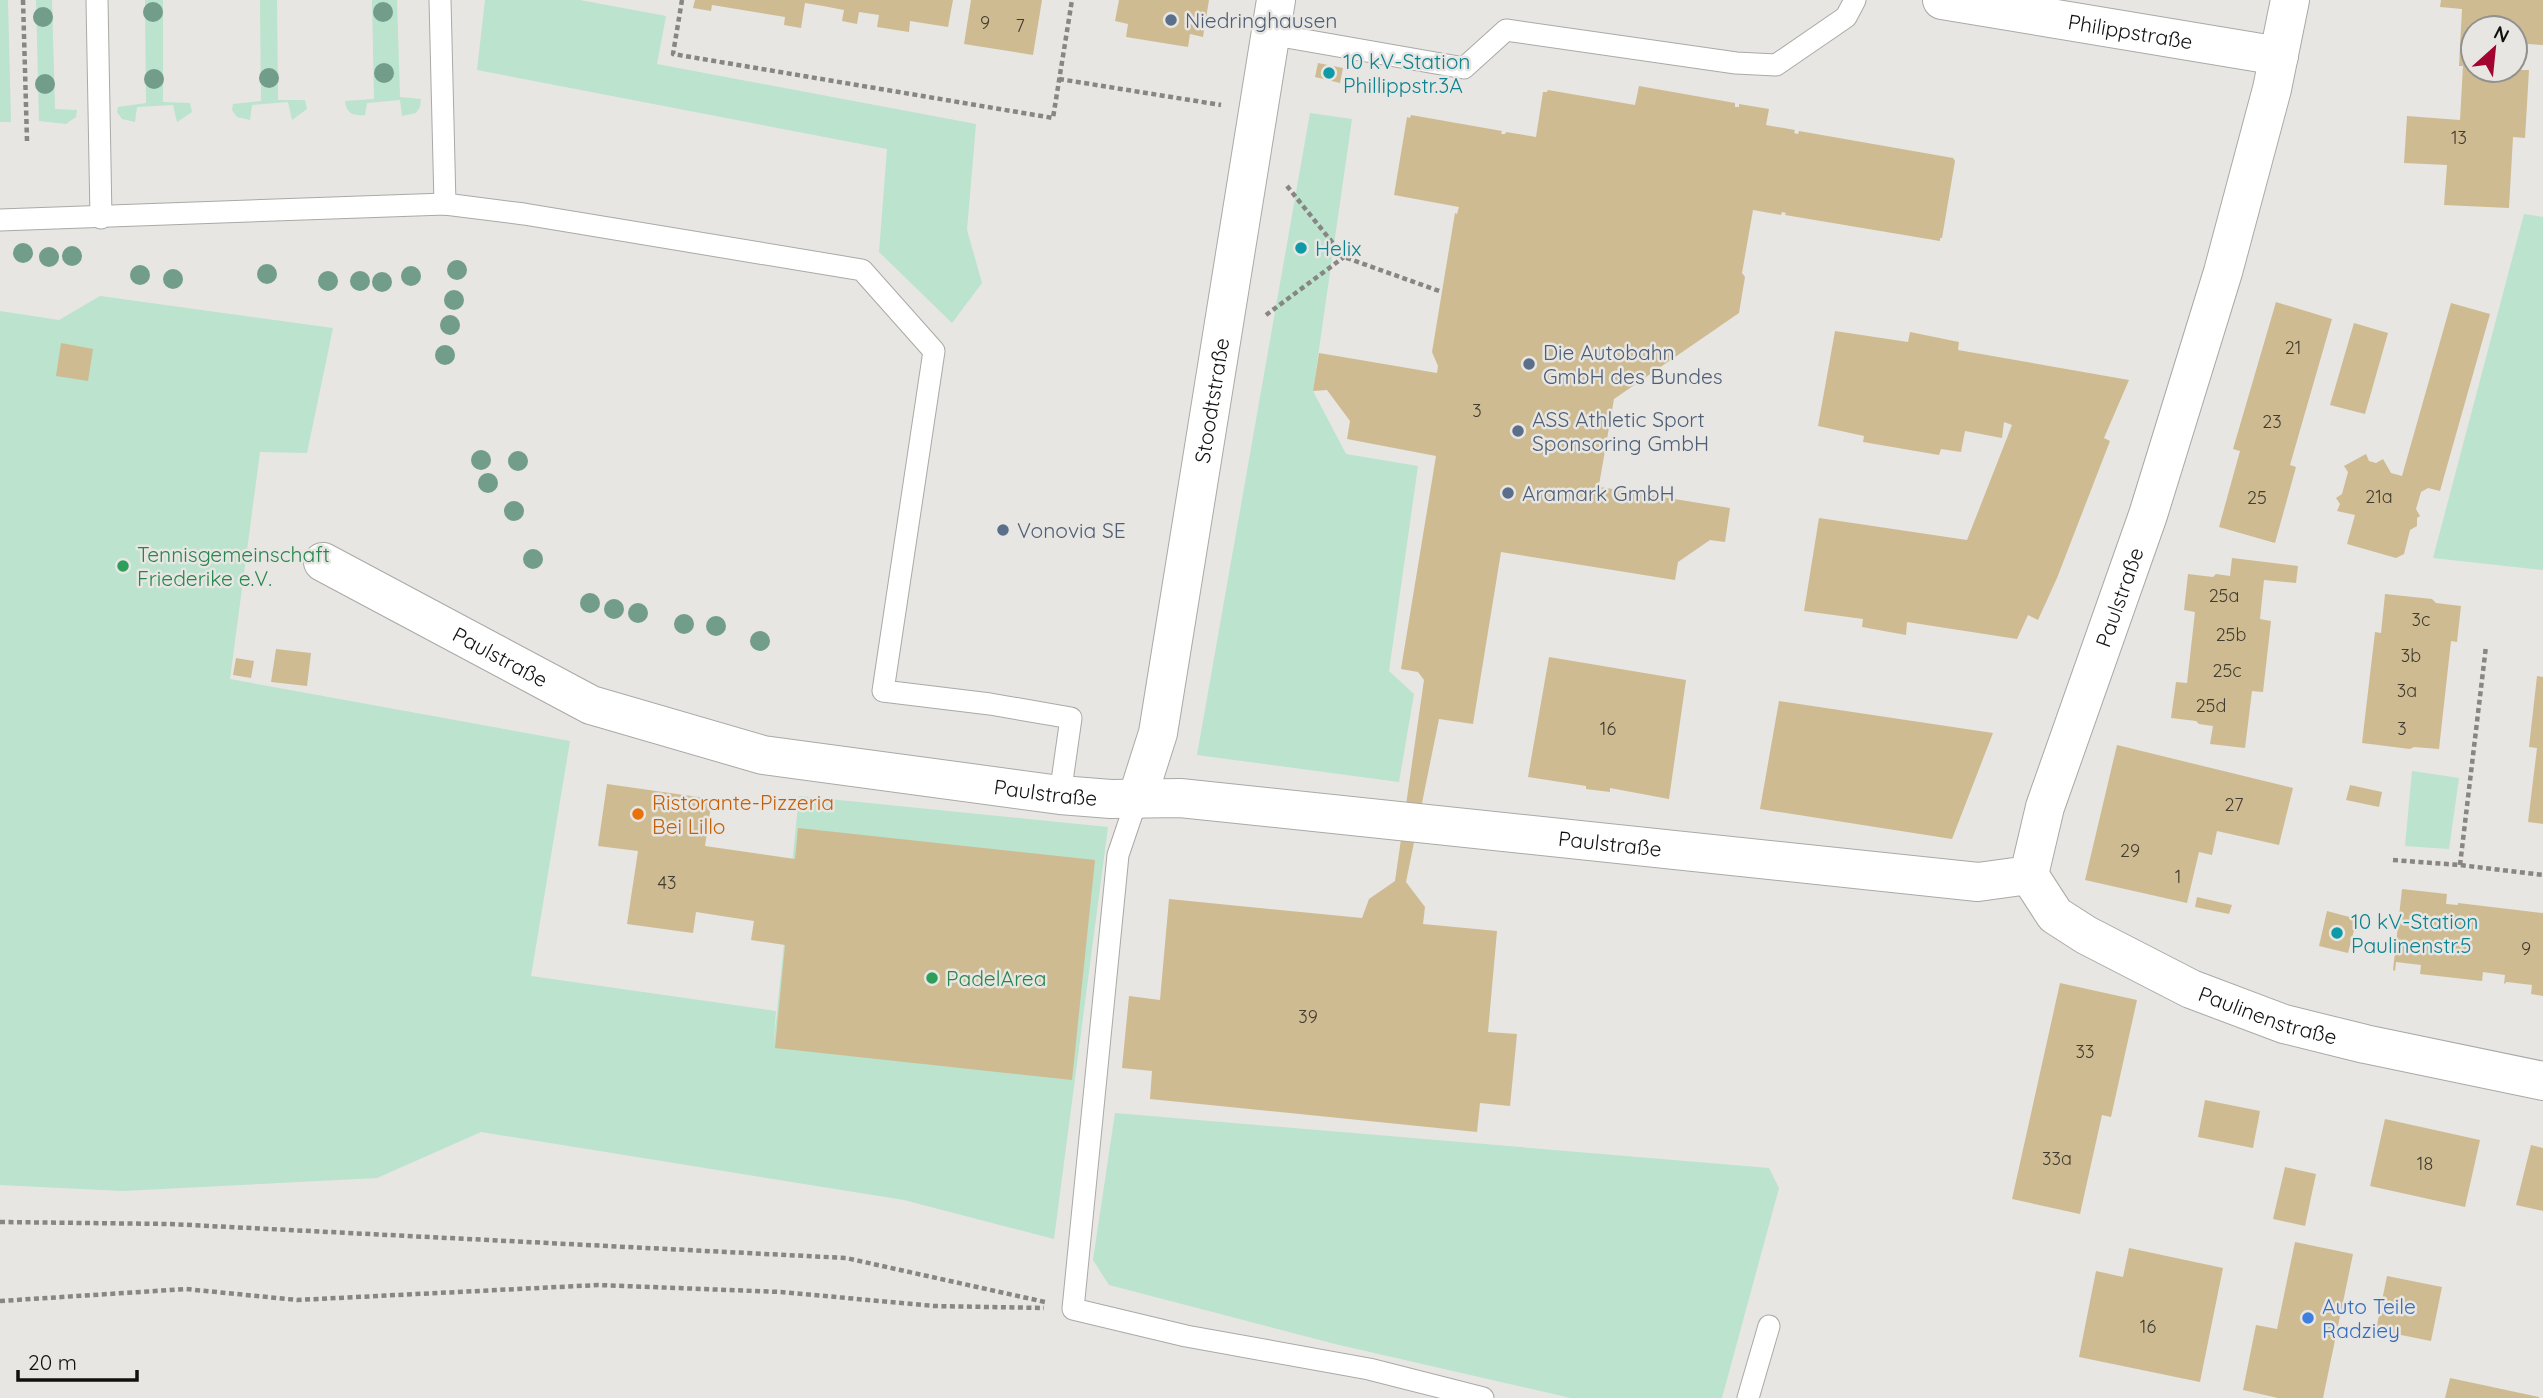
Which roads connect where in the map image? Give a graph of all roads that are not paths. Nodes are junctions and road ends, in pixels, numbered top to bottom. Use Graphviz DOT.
graph roads {
  1 [pos="97,0"];
  2 [pos="440,0"];
  3 [pos="1855,0"];
  4 [pos="1942,0"];
  5 [pos="2290,0"];
  6 [pos="1273,17"];
  7 [pos="2279,56"];
  8 [pos="444,204"];
  9 [pos="101,218"];
  10 [pos="0,220"];
  11 [pos="323,562"];
  12 [pos="1060,795"];
  13 [pos="1137,799"];
  14 [pos="2029,875"];
  15 [pos="2543,1082"];
  16 [pos="1769,1326"];
  17 [pos="1483,1398"];
  18 [pos="1748,1398"];
  1 -- 9 [label="lane"];
  2 -- 8 [label="lane"];
  3 -- 6 [label="lane"];
  4 -- 7 [label="street, Philippstraße"];
  5 -- 7 [label="street, Paulstraße"];
  6 -- 13 [label="street, Stoodtstraße"];
  7 -- 14 [label="street, Paulstraße"];
  8 -- 9 [label="lane"];
  8 -- 12 [label="lane"];
  9 -- 10 [label="lane"];
  11 -- 12 [label="street, Paulstraße"];
  12 -- 13 [label="street, Paulstraße"];
  13 -- 14 [label="street, Paulstraße"];
  13 -- 17 [label="lane"];
  14 -- 15 [label="street, Paulinenstraße"];
  16 -- 18 [label="lane"];
}
